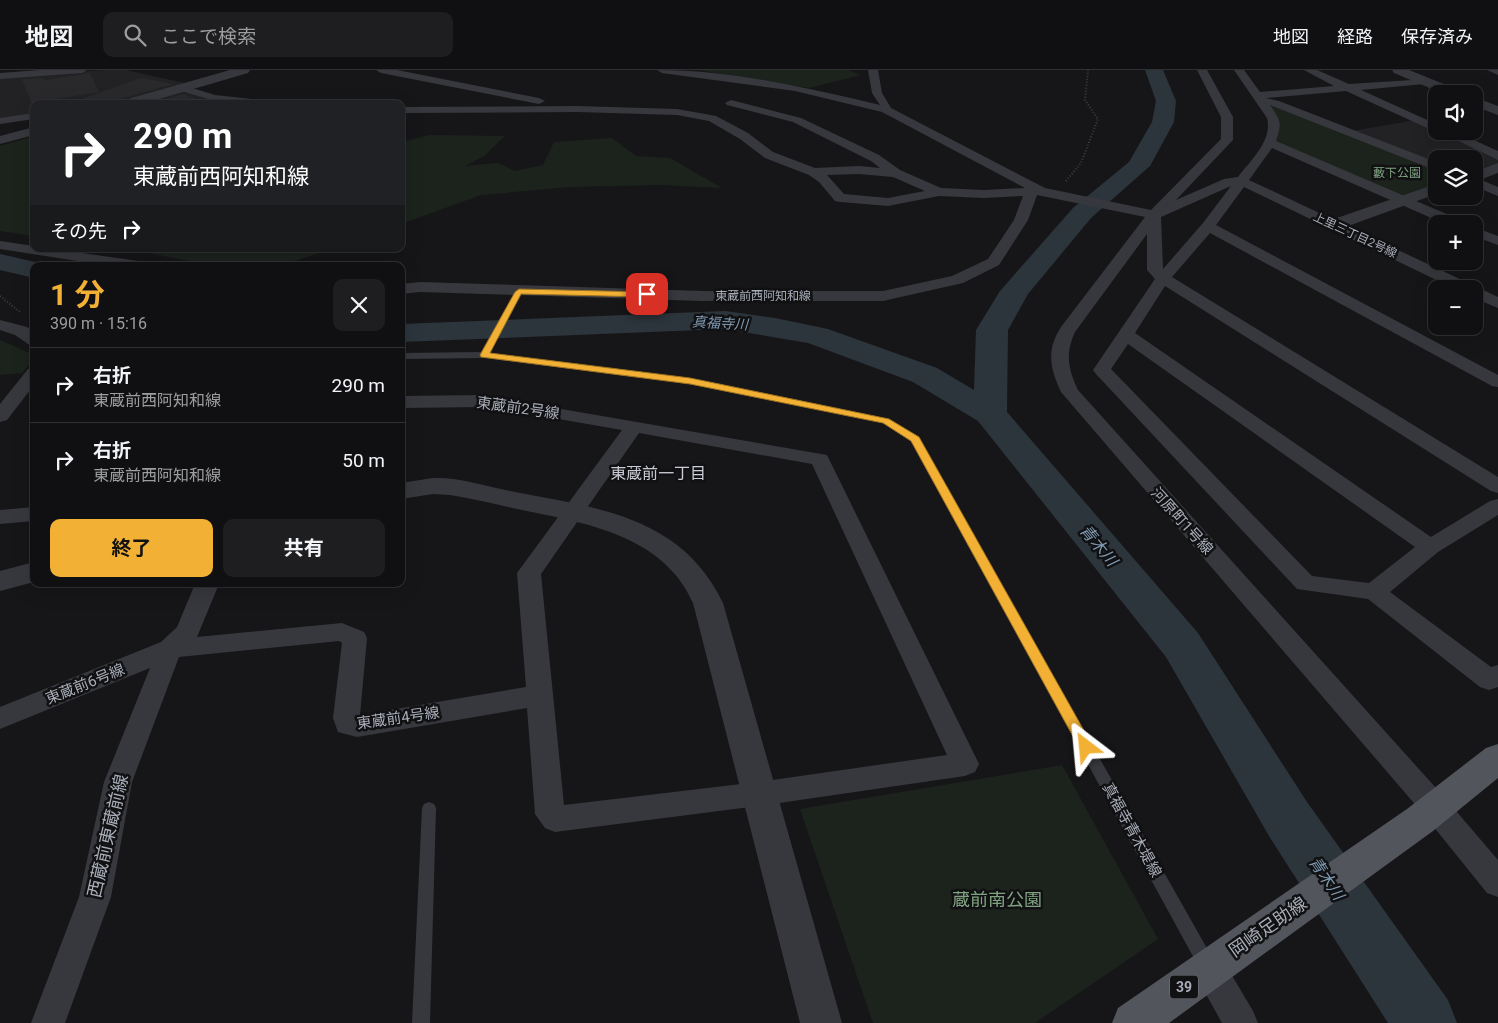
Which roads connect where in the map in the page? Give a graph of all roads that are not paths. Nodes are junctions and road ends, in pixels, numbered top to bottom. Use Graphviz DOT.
graph roads {
  1 [pos="82,70"];
  2 [pos="244,70"];
  3 [pos="381,70"];
  4 [pos="662,70"];
  5 [pos="873,70"];
  6 [pos="1202,70"];
  7 [pos="1239,70"];
  8 [pos="1309,70"];
  9 [pos="1398,70"];
  10 [pos="1492,70"];
  11 [pos="1498,72"];
  12 [pos="0,76"];
  13 [pos="1424,81"];
  14 [pos="1434,85"];
  15 [pos="182,88"];
  16 [pos="1349,88"];
  17 [pos="1258,98"];
  18 [pos="140,100"];
  19 [pos="232,100"];
  20 [pos="731,103"];
  21 [pos="1483,105"];
  22 [pos="577,109"];
  23 [pos="405,110"];
  24 [pos="886,110"];
  25 [pos="1498,111"];
  26 [pos="30,117"];
  27 [pos="0,121"];
  28 [pos="1428,124"];
  29 [pos="30,132"];
  30 [pos="0,140"];
  31 [pos="1463,140"];
  32 [pos="1270,143"];
  33 [pos="1498,156"];
  34 [pos="1428,163"];
  35 [pos="1498,168"];
  36 [pos="814,172"];
  37 [pos="895,173"];
  38 [pos="1483,173"];
  39 [pos="1242,181"];
  40 [pos="1483,186"];
  41 [pos="1037,191"];
  42 [pos="939,192"];
  43 [pos="1428,192"];
  44 [pos="1498,192"];
  45 [pos="1403,200"];
  46 [pos="1154,215"];
  47 [pos="1437,215"];
  48 [pos="1334,225"];
  49 [pos="1208,226"];
  50 [pos="1483,235"];
  51 [pos="1498,241"];
  52 [pos="0,245"];
  53 [pos="30,250"];
  54 [pos="46,252"];
  55 [pos="112,262"];
  56 [pos="1163,278"];
  57 [pos="1449,280"];
  58 [pos="405,289"];
  59 [pos="519,292"];
  60 [pos="1483,296"];
  61 [pos="1498,303"];
  62 [pos="0,325"];
  63 [pos="1126,334"];
  64 [pos="30,337"];
  65 [pos="484,355"];
  66 [pos="405,356"];
  67 [pos="30,378"];
  68 [pos="1498,382"];
  69 [pos="405,402"];
  70 [pos="0,416"];
  71 [pos="634,427"];
  72 [pos="1498,486"];
  73 [pos="405,491"];
  74 [pos="1498,506"];
  75 [pos="572,512"];
  76 [pos="30,514"];
  77 [pos="0,517"];
  78 [pos="1430,546"];
  79 [pos="30,573"];
  80 [pos="0,581"];
  81 [pos="206,587"];
  82 [pos="1374,592"];
  83 [pos="170,649"];
  84 [pos="1498,675"];
  85 [pos="541,695"];
  86 [pos="0,718"];
  87 [pos="1498,758"];
  88 [pos="758,794"];
  89 [pos="429,808"];
  90 [pos="1428,814"];
  91 [pos="1498,883"];
  92 [pos="1222,960"];
  93 [pos="48,1023"];
  94 [pos="421,1023"];
  95 [pos="821,1023"];
  96 [pos="1133,1023"];
  97 [pos="1241,1023"];
  1 -- 12 [label="street"];
  2 -- 15 [label="street"];
  3 -- 22 [label="street"];
  4 -- 24 [label="street"];
  5 -- 24 [label="street"];
  6 -- 46 [label="street, 河原町1号線"];
  7 -- 17 [label="street"];
  8 -- 16 [label="street"];
  9 -- 13 [label="street"];
  10 -- 11 [label="street"];
  13 -- 14 [label="street"];
  13 -- 16 [label="street"];
  15 -- 18 [label="street"];
  15 -- 19 [label="street"];
  16 -- 17 [label="street"];
  16 -- 28 [label="street"];
  17 -- 32 [label="street"];
  17 -- 34 [label="street"];
  20 -- 37 [label="street"];
  21 -- 25 [label="street"];
  22 -- 23 [label="street"];
  22 -- 36 [label="street"];
  24 -- 41 [label="street"];
  26 -- 27 [label="street"];
  29 -- 30 [label="street"];
  31 -- 33 [label="street"];
  32 -- 39 [label="street"];
  32 -- 45 [label="street"];
  35 -- 38 [label="street"];
  36 -- 37 [label="street"];
  36 -- 42 [label="street"];
  37 -- 42 [label="street"];
  39 -- 46 [label="street"];
  39 -- 48 [label="street, 上里三丁目2号線"];
  39 -- 49 [label="street"];
  40 -- 44 [label="street"];
  41 -- 42 [label="street"];
  41 -- 46 [label="street"];
  41 -- 59 [label="street, 東蔵前西阿知和線"];
  43 -- 45 [label="street"];
  45 -- 47 [label="street"];
  45 -- 48 [label="street"];
  46 -- 56 [label="street"];
  46 -- 90 [label="street, 河原町1号線"];
  48 -- 57 [label="street, 上里三丁目2号線"];
  49 -- 56 [label="street"];
  49 -- 68 [label="street"];
  50 -- 51 [label="street"];
  52 -- 53 [label="street"];
  54 -- 55 [label="street"];
  56 -- 63 [label="street"];
  56 -- 72 [label="street"];
  58 -- 59 [label="street, 東蔵前西阿知和線"];
  59 -- 65 [label="lane"];
  60 -- 61 [label="street"];
  62 -- 64 [label="street"];
  63 -- 78 [label="street"];
  63 -- 82 [label="street"];
  65 -- 66 [label="lane, 真福寺青木堤線"];
  65 -- 92 [label="lane, 真福寺青木堤線"];
  67 -- 70 [label="street"];
  69 -- 71 [label="street, 東蔵前2号線"];
  71 -- 75 [label="street"];
  71 -- 88 [label="street, 東蔵前2号線"];
  73 -- 75 [label="street"];
  74 -- 78 [label="street"];
  75 -- 85 [label="street"];
  75 -- 88 [label="street"];
  76 -- 77 [label="street"];
  78 -- 82 [label="street"];
  79 -- 80 [label="street"];
  81 -- 83 [label="street"];
  82 -- 84 [label="street"];
  83 -- 85 [label="street, 東蔵前4号線"];
  83 -- 86 [label="street, 東蔵前6号線"];
  83 -- 93 [label="street, 西蔵前東蔵前線"];
  85 -- 88 [label="street"];
  87 -- 90 [label="main road, 岡崎足助線 / 39"];
  88 -- 95 [label="street"];
  89 -- 94 [label="lane"];
  90 -- 91 [label="street, 河原町1号線"];
  90 -- 92 [label="main road, 岡崎足助線 / 39"];
  92 -- 96 [label="main road, 岡崎足助線 / 39"];
  92 -- 97 [label="street, 真福寺青木堤線"];
}
